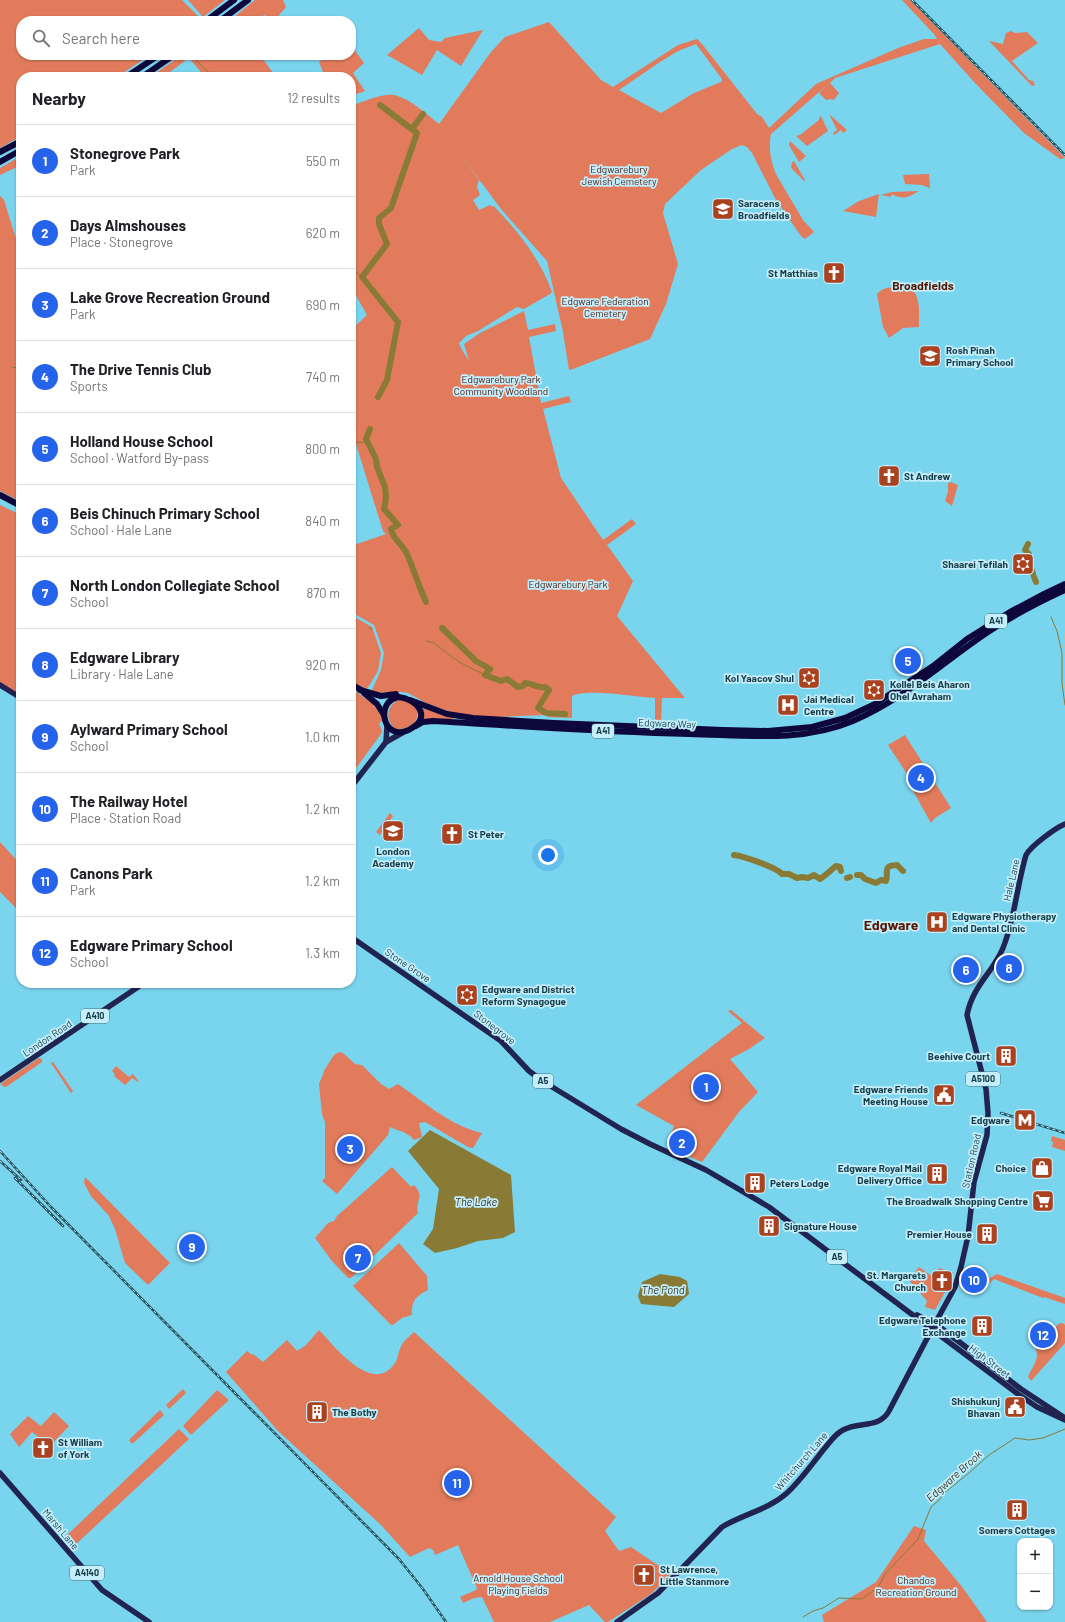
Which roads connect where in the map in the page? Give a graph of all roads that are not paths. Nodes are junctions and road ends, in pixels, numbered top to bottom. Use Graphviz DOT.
graph roads {
  1 [pos="234,0"];
  2 [pos="248,0"];
  3 [pos="213,16"];
  4 [pos="227,16"];
  5 [pos="152,60"];
  6 [pos="167,60"];
  7 [pos="134,72"];
  8 [pos="149,72"];
  9 [pos="16,144"];
  10 [pos="0,152"];
  11 [pos="16,153"];
  12 [pos="0,162"];
  13 [pos="0,495"];
  14 [pos="16,503"];
  15 [pos="1065,584"];
  16 [pos="1065,590"];
  17 [pos="0,685"];
  18 [pos="356,687"];
  19 [pos="360,690"];
  20 [pos="16,695"];
  21 [pos="392,699"];
  22 [pos="410,700"];
  23 [pos="434,709"];
  24 [pos="385,717"];
  25 [pos="387,726"];
  26 [pos="416,726"];
  27 [pos="402,733"];
  28 [pos="386,742"];
  29 [pos="361,775"];
  30 [pos="356,779"];
  31 [pos="356,785"];
  32 [pos="1065,824"];
  33 [pos="356,940"];
  34 [pos="137,988"];
  35 [pos="454,1008"];
  36 [pos="968,1021"];
  37 [pos="0,1080"];
  38 [pos="760,1202"];
  39 [pos="933,1327"];
  40 [pos="1065,1419"];
  41 [pos="0,1473"];
  42 [pos="149,1622"];
  43 [pos="617,1622"];
  1 -- 3 [label="highway"];
  2 -- 4 [label="highway"];
  5 -- 7 [label="highway"];
  6 -- 8 [label="highway"];
  9 -- 10 [label="highway"];
  11 -- 12 [label="highway"];
  13 -- 14 [label="highway"];
  15 -- 23 [label="highway, Edgware Way / A41"];
  16 -- 26 [label="highway, Edgware Way / A41"];
  17 -- 20 [label="main road"];
  18 -- 19 [label="highway, A41"];
  19 -- 21 [label="highway, A41"];
  19 -- 23 [label="highway, A41"];
  19 -- 24 [label="highway, A41"];
  21 -- 22 [label="highway"];
  21 -- 24 [label="highway"];
  22 -- 23 [label="highway, A41"];
  22 -- 26 [label="highway"];
  24 -- 25 [label="highway"];
  25 -- 27 [label="highway"];
  25 -- 28 [label="main road"];
  26 -- 27 [label="highway"];
  27 -- 28 [label="main road"];
  28 -- 29 [label="main road"];
  29 -- 30 [label="main road"];
  29 -- 31 [label="main road"];
  32 -- 36 [label="main road, Hale Lane / A5100"];
  33 -- 35 [label="main road, Stone Grove / A5"];
  34 -- 37 [label="main road, London Road / A410"];
  35 -- 38 [label="main road, Stonegrove / A5"];
  36 -- 39 [label="main road, Station Road / A5100"];
  38 -- 39 [label="main road, High Street / A5"];
  39 -- 40 [label="main road, High Street / A5"];
  39 -- 43 [label="main road, Whitchurch Lane"];
  41 -- 42 [label="main road, Marsh Lane / A4140"];
}
